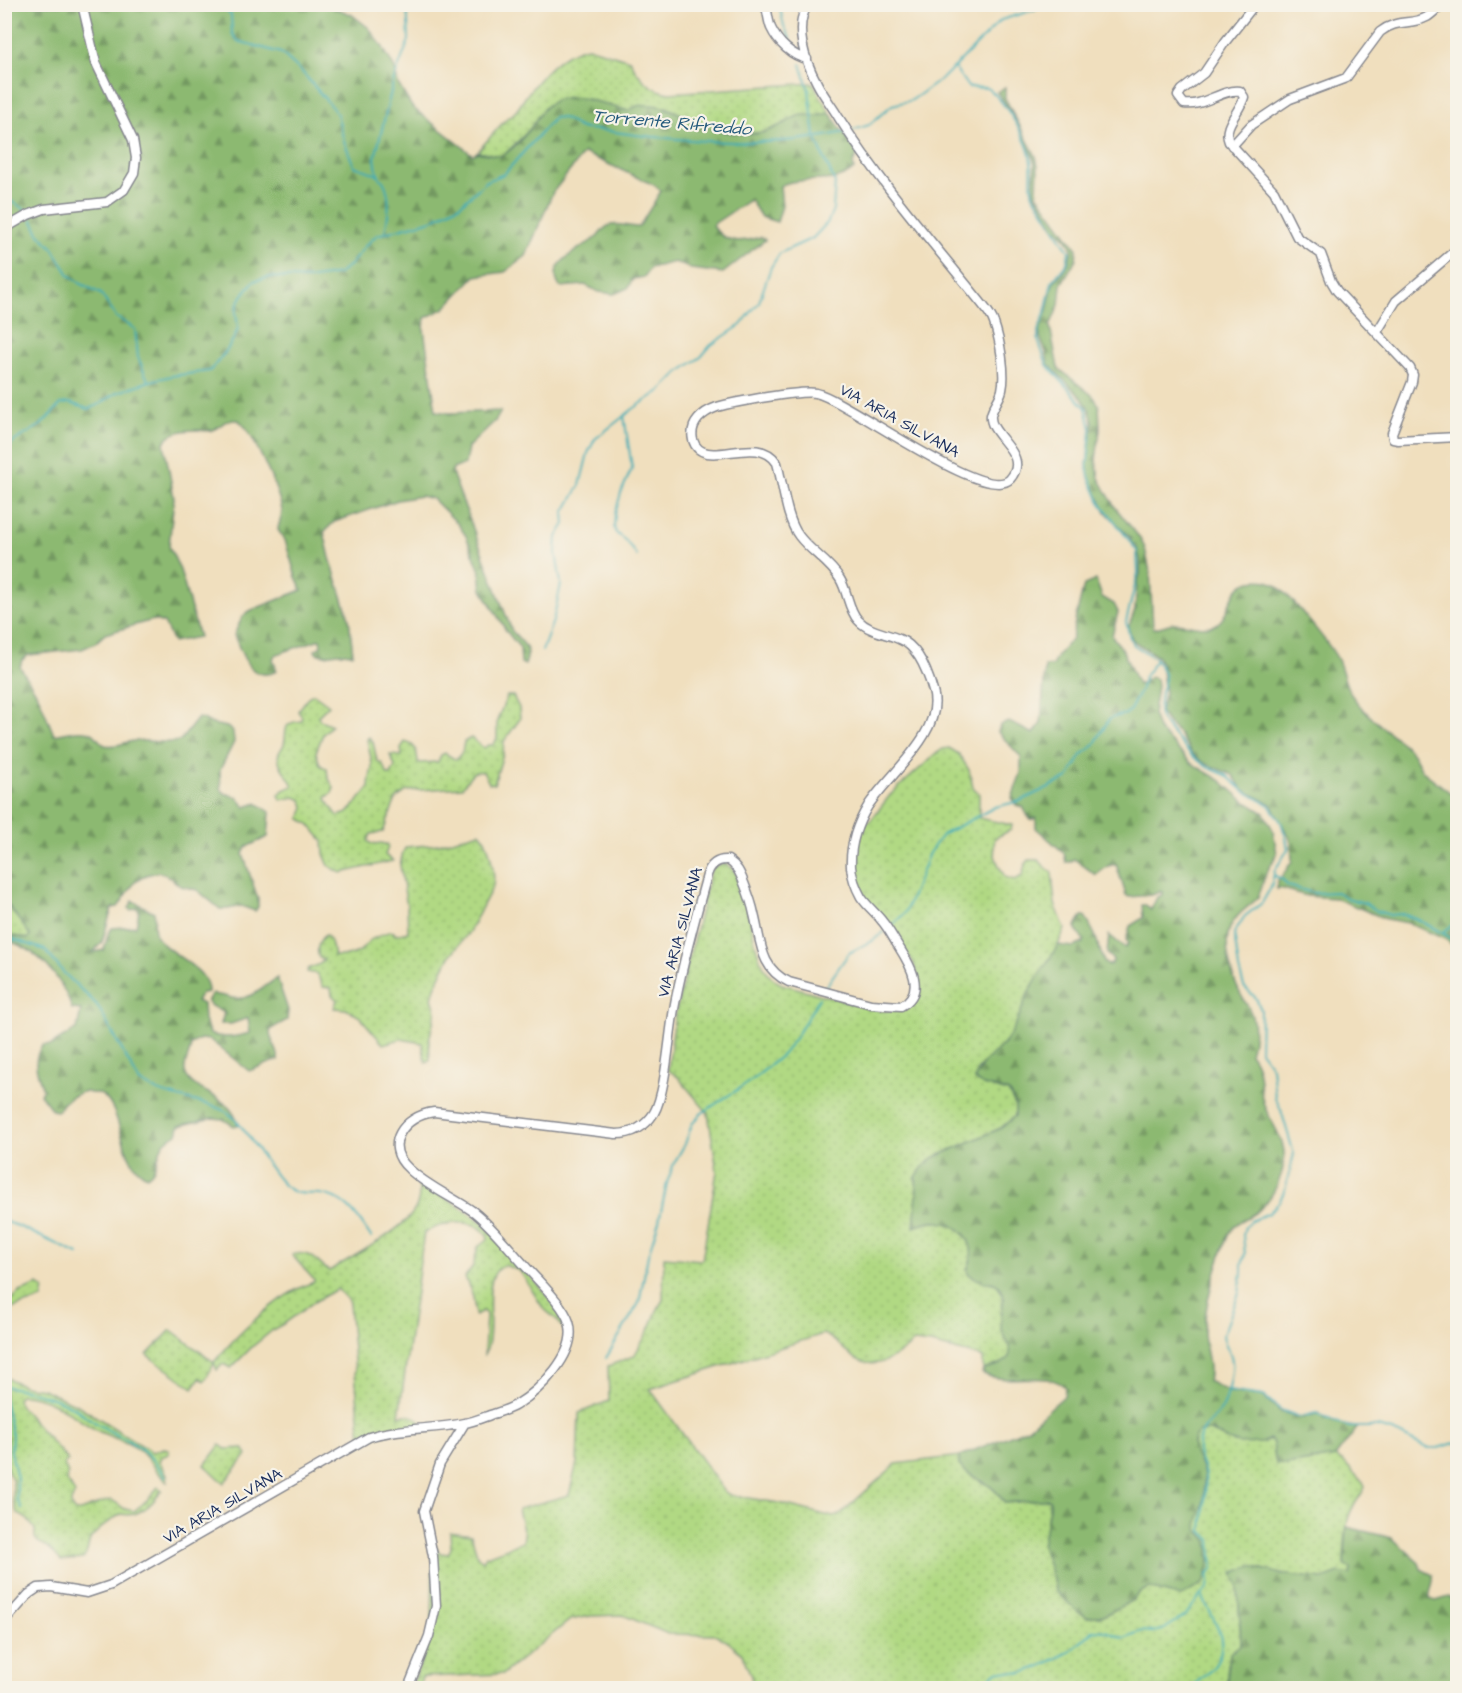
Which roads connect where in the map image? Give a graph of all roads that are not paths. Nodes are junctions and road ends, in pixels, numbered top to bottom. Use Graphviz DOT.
graph roads {
  1 [pos="82,4"];
  2 [pos="765,4"];
  3 [pos="808,4"];
  4 [pos="1255,4"];
  5 [pos="1442,4"];
  6 [pos="807,59"];
  7 [pos="1232,146"];
  8 [pos="4,228"];
  9 [pos="1458,248"];
  10 [pos="1377,332"];
  11 [pos="1458,437"];
  12 [pos="465,1423"];
  13 [pos="4,1622"];
  14 [pos="408,1689"];
  1 -- 8 [label="street"];
  2 -- 6 [label="street"];
  3 -- 6 [label="street, VIA ARIA SILVANA"];
  4 -- 7 [label="street"];
  5 -- 7 [label="street"];
  6 -- 12 [label="street, VIA ARIA SILVANA"];
  7 -- 10 [label="street"];
  9 -- 10 [label="street"];
  10 -- 11 [label="street"];
  12 -- 13 [label="street, VIA ARIA SILVANA"];
  12 -- 14 [label="street"];
}
